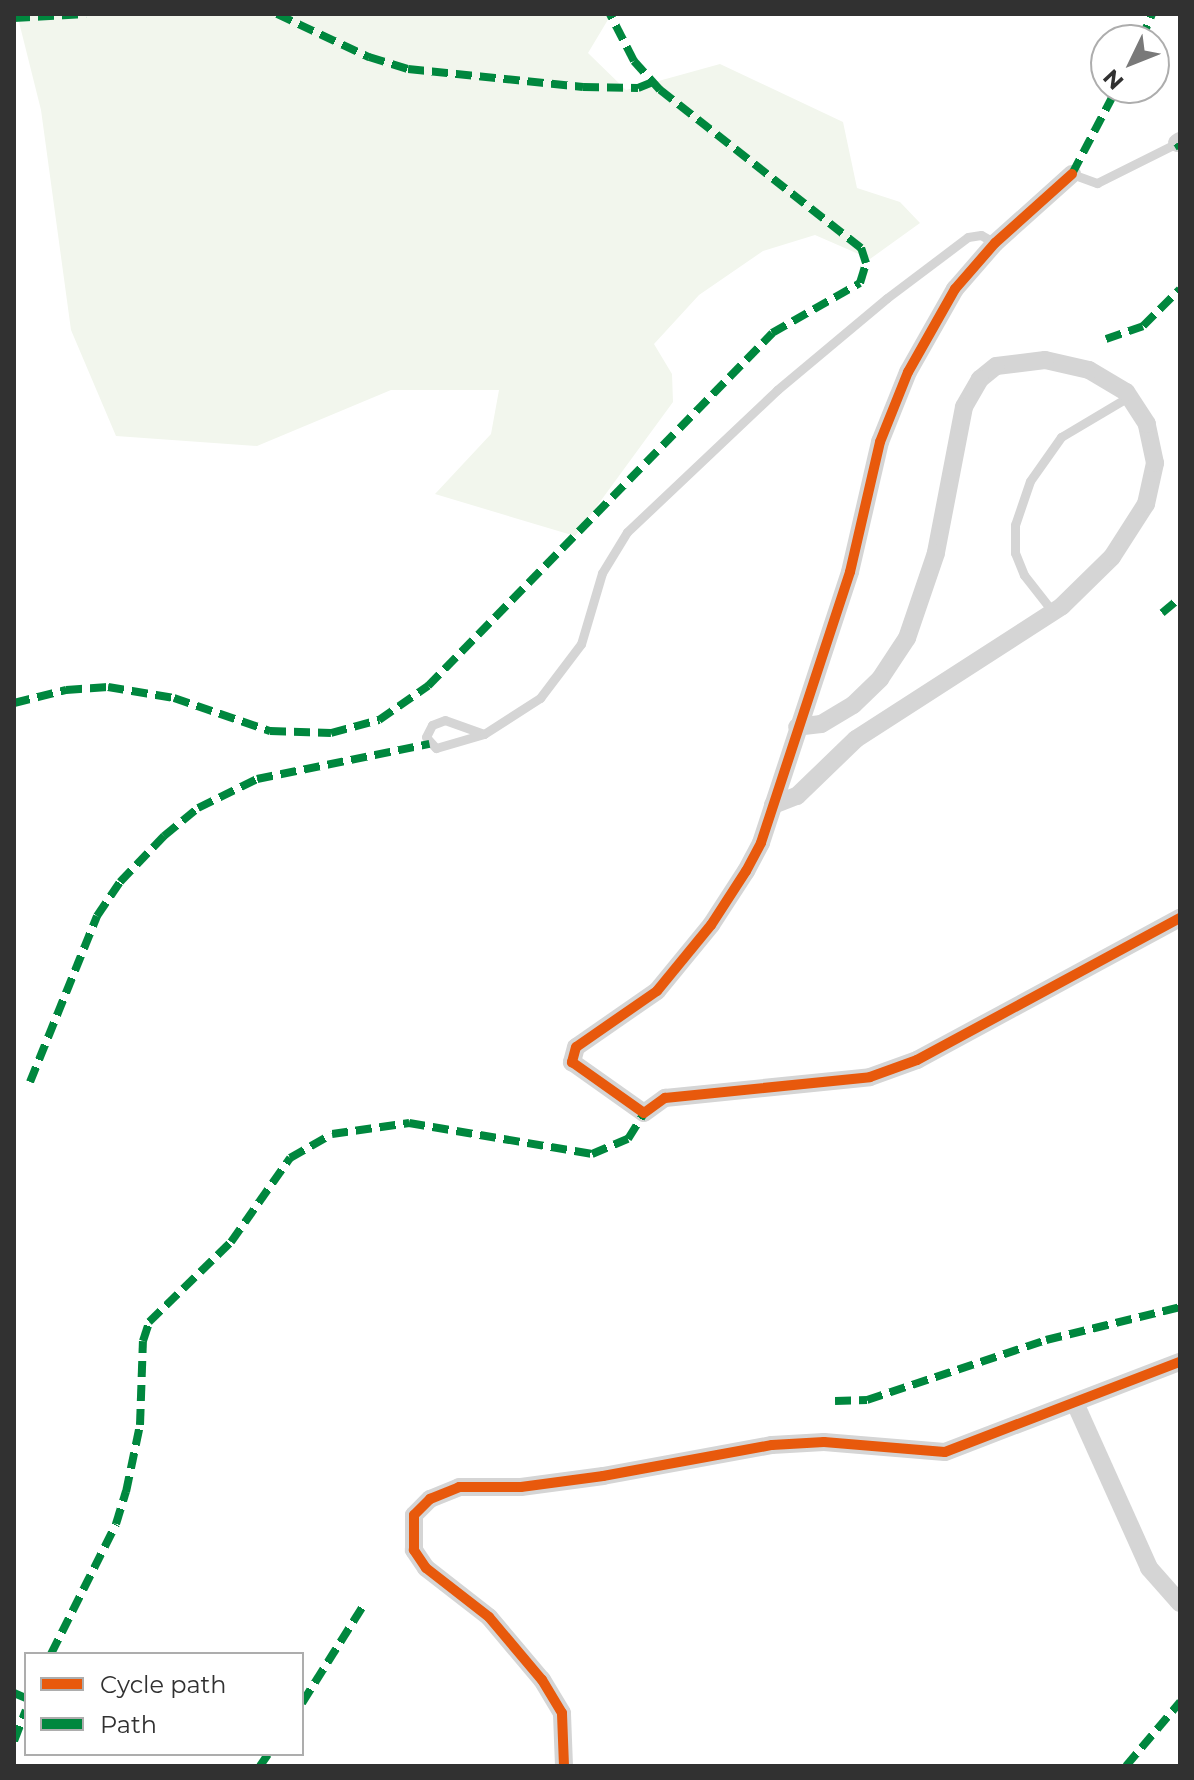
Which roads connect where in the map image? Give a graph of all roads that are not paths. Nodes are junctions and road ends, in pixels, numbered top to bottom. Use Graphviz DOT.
graph roads {
  1 [pos="1178,142"];
  2 [pos="1072,174"];
  3 [pos="995,243"];
  4 [pos="1130,396"];
  5 [pos="1053,612"];
  6 [pos="797,727"];
  7 [pos="484,734"];
  8 [pos="773,805"];
  9 [pos="1180,918"];
  10 [pos="1180,1362"];
  11 [pos="1075,1403"];
  12 [pos="1180,1603"];
  13 [pos="564,1766"];
  1 -- 2 [label="lane"];
  2 -- 3 [label="street"];
  3 -- 6 [label="street"];
  3 -- 7 [label="lane"];
  4 -- 5 [label="street"];
  4 -- 5 [label="lane"];
  4 -- 6 [label="street"];
  5 -- 8 [label="street"];
  6 -- 8 [label="street"];
  7 -- 7 [label="lane"];
  8 -- 9 [label="street"];
  10 -- 11 [label="street"];
  11 -- 12 [label="street"];
  11 -- 13 [label="street"];
}
